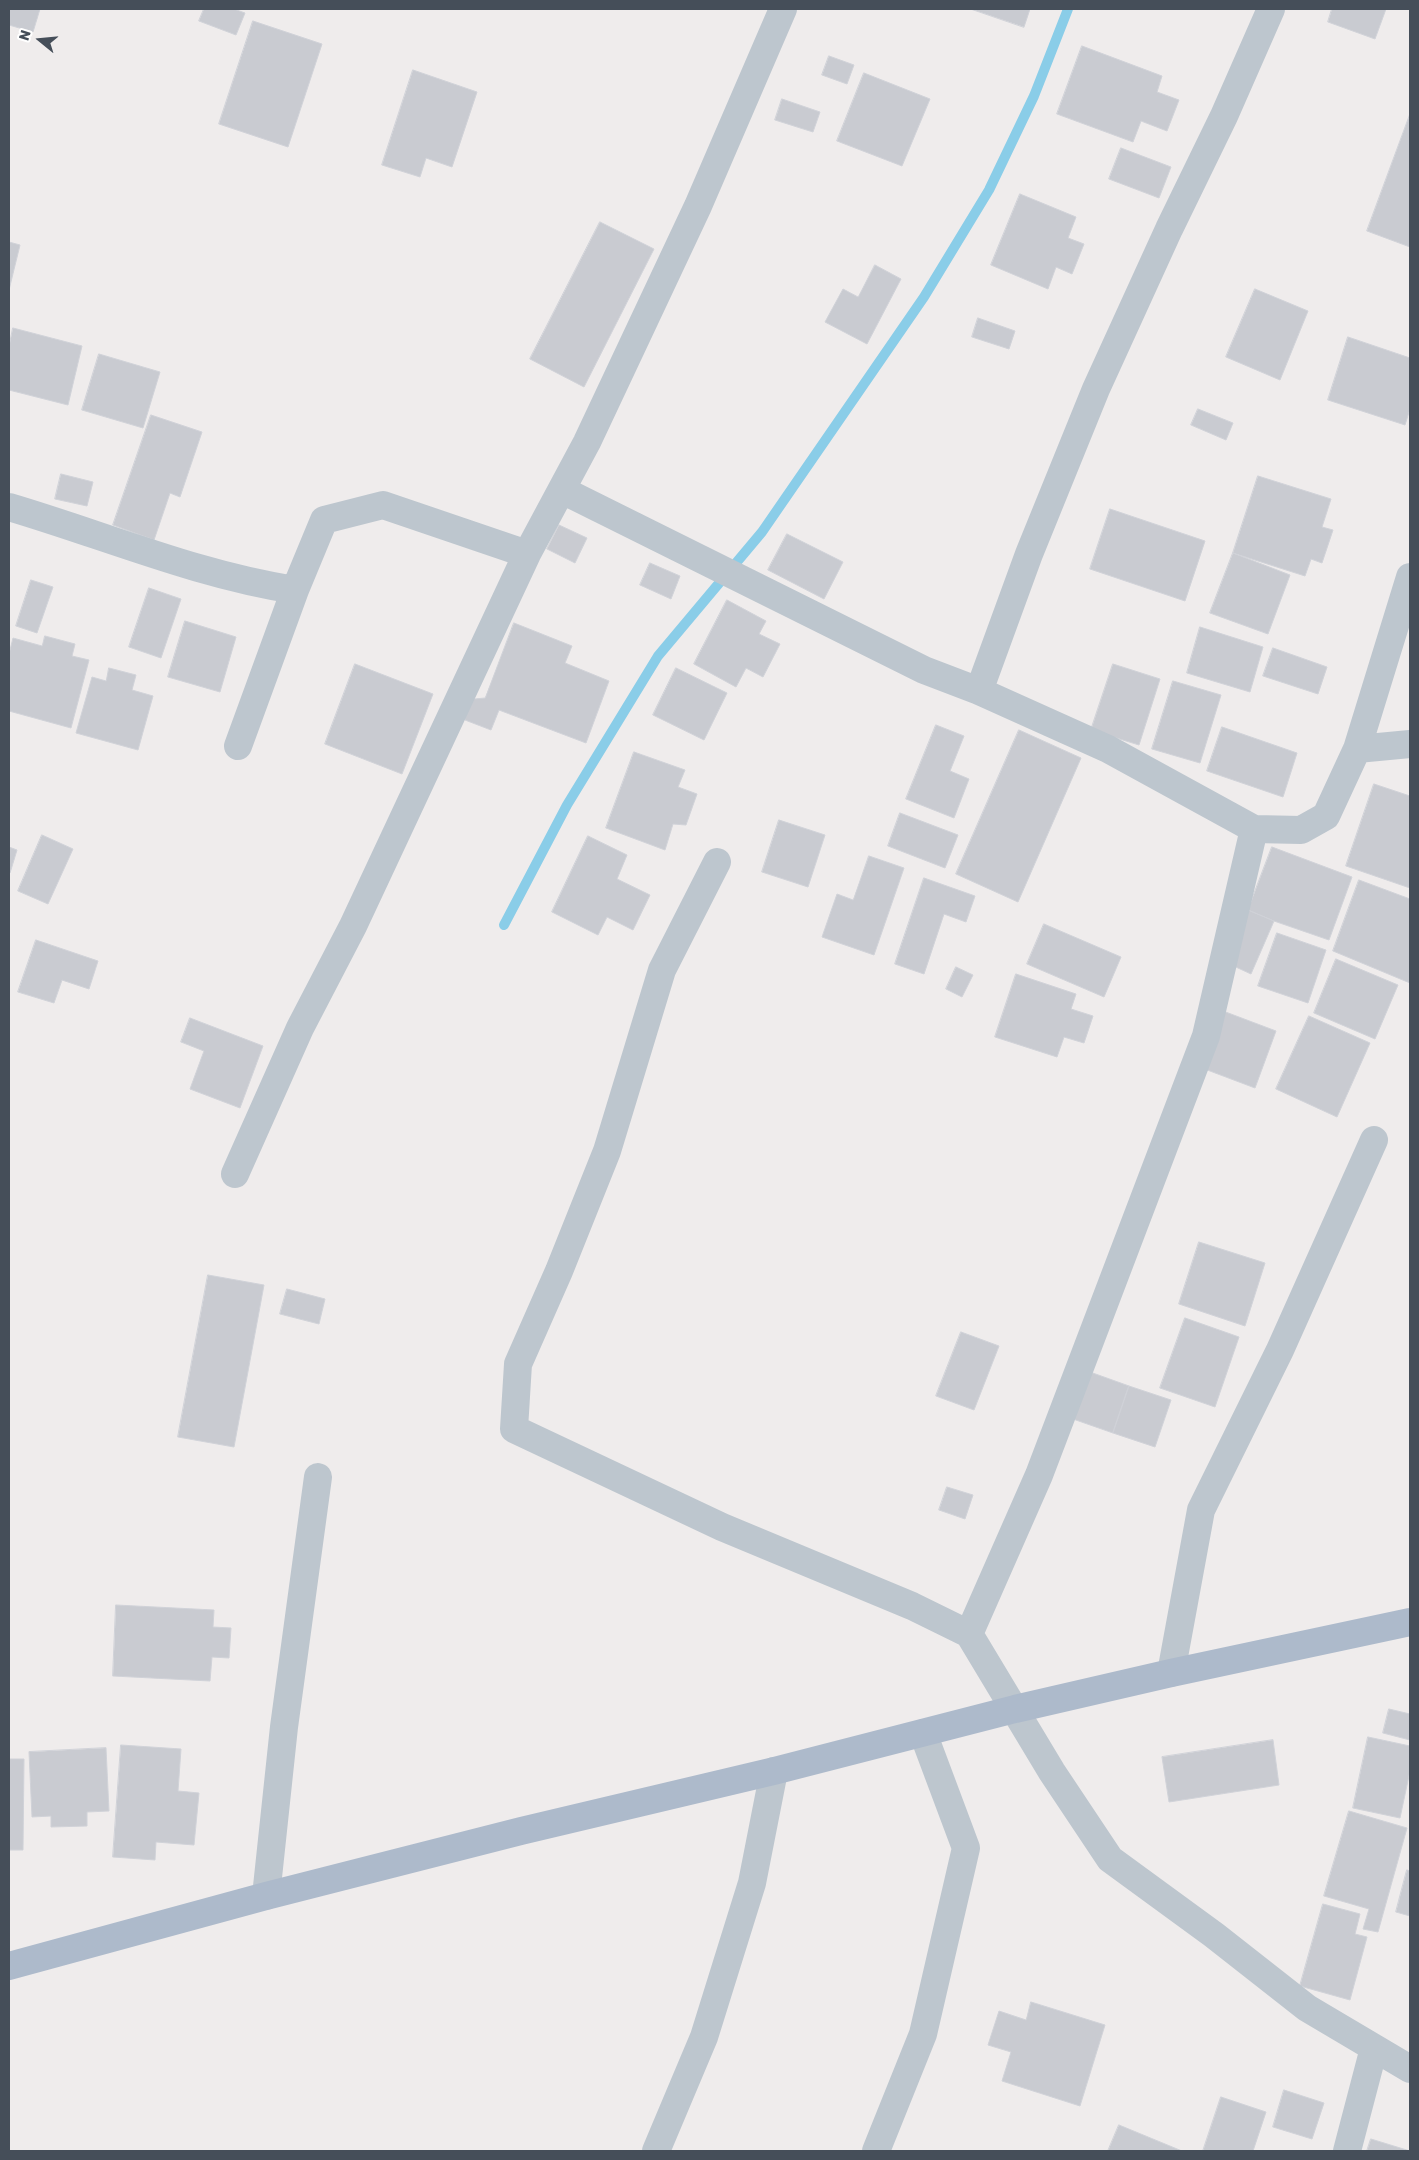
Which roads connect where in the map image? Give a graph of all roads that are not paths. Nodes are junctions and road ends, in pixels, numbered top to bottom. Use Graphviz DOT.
graph roads {
  1 [pos="783,9"];
  2 [pos="1271,9"];
  3 [pos="562,490"];
  4 [pos="9,507"];
  5 [pos="527,554"];
  6 [pos="1410,577"];
  7 [pos="295,590"];
  8 [pos="979,691"];
  9 [pos="1410,744"];
  10 [pos="238,746"];
  11 [pos="1357,749"];
  12 [pos="1254,829"];
  13 [pos="718,862"];
  14 [pos="1374,1140"];
  15 [pos="235,1174"];
  16 [pos="318,1477"];
  17 [pos="1410,1622"];
  18 [pos="969,1634"];
  19 [pos="1171,1673"];
  20 [pos="1015,1710"];
  21 [pos="923,1733"];
  22 [pos="774,1771"];
  23 [pos="266,1896"];
  24 [pos="9,1966"];
  25 [pos="1374,2048"];
  26 [pos="1410,2069"];
  27 [pos="656,2151"];
  28 [pos="876,2151"];
  29 [pos="1347,2151"];
  1 -- 3 [label="street"];
  2 -- 8 [label="street"];
  3 -- 5 [label="street"];
  3 -- 8 [label="street"];
  4 -- 7 [label="street"];
  5 -- 7 [label="street"];
  5 -- 15 [label="street"];
  6 -- 11 [label="street"];
  7 -- 10 [label="street"];
  8 -- 12 [label="street"];
  9 -- 11 [label="street"];
  11 -- 12 [label="street"];
  12 -- 18 [label="street"];
  13 -- 18 [label="street"];
  14 -- 19 [label="street"];
  16 -- 23 [label="street"];
  17 -- 19 [label="main road"];
  18 -- 20 [label="street"];
  19 -- 20 [label="main road"];
  20 -- 21 [label="main road"];
  20 -- 25 [label="street"];
  21 -- 22 [label="main road"];
  21 -- 28 [label="street"];
  22 -- 23 [label="main road"];
  22 -- 27 [label="street"];
  23 -- 24 [label="main road"];
  25 -- 26 [label="street"];
  25 -- 29 [label="street"];
}
